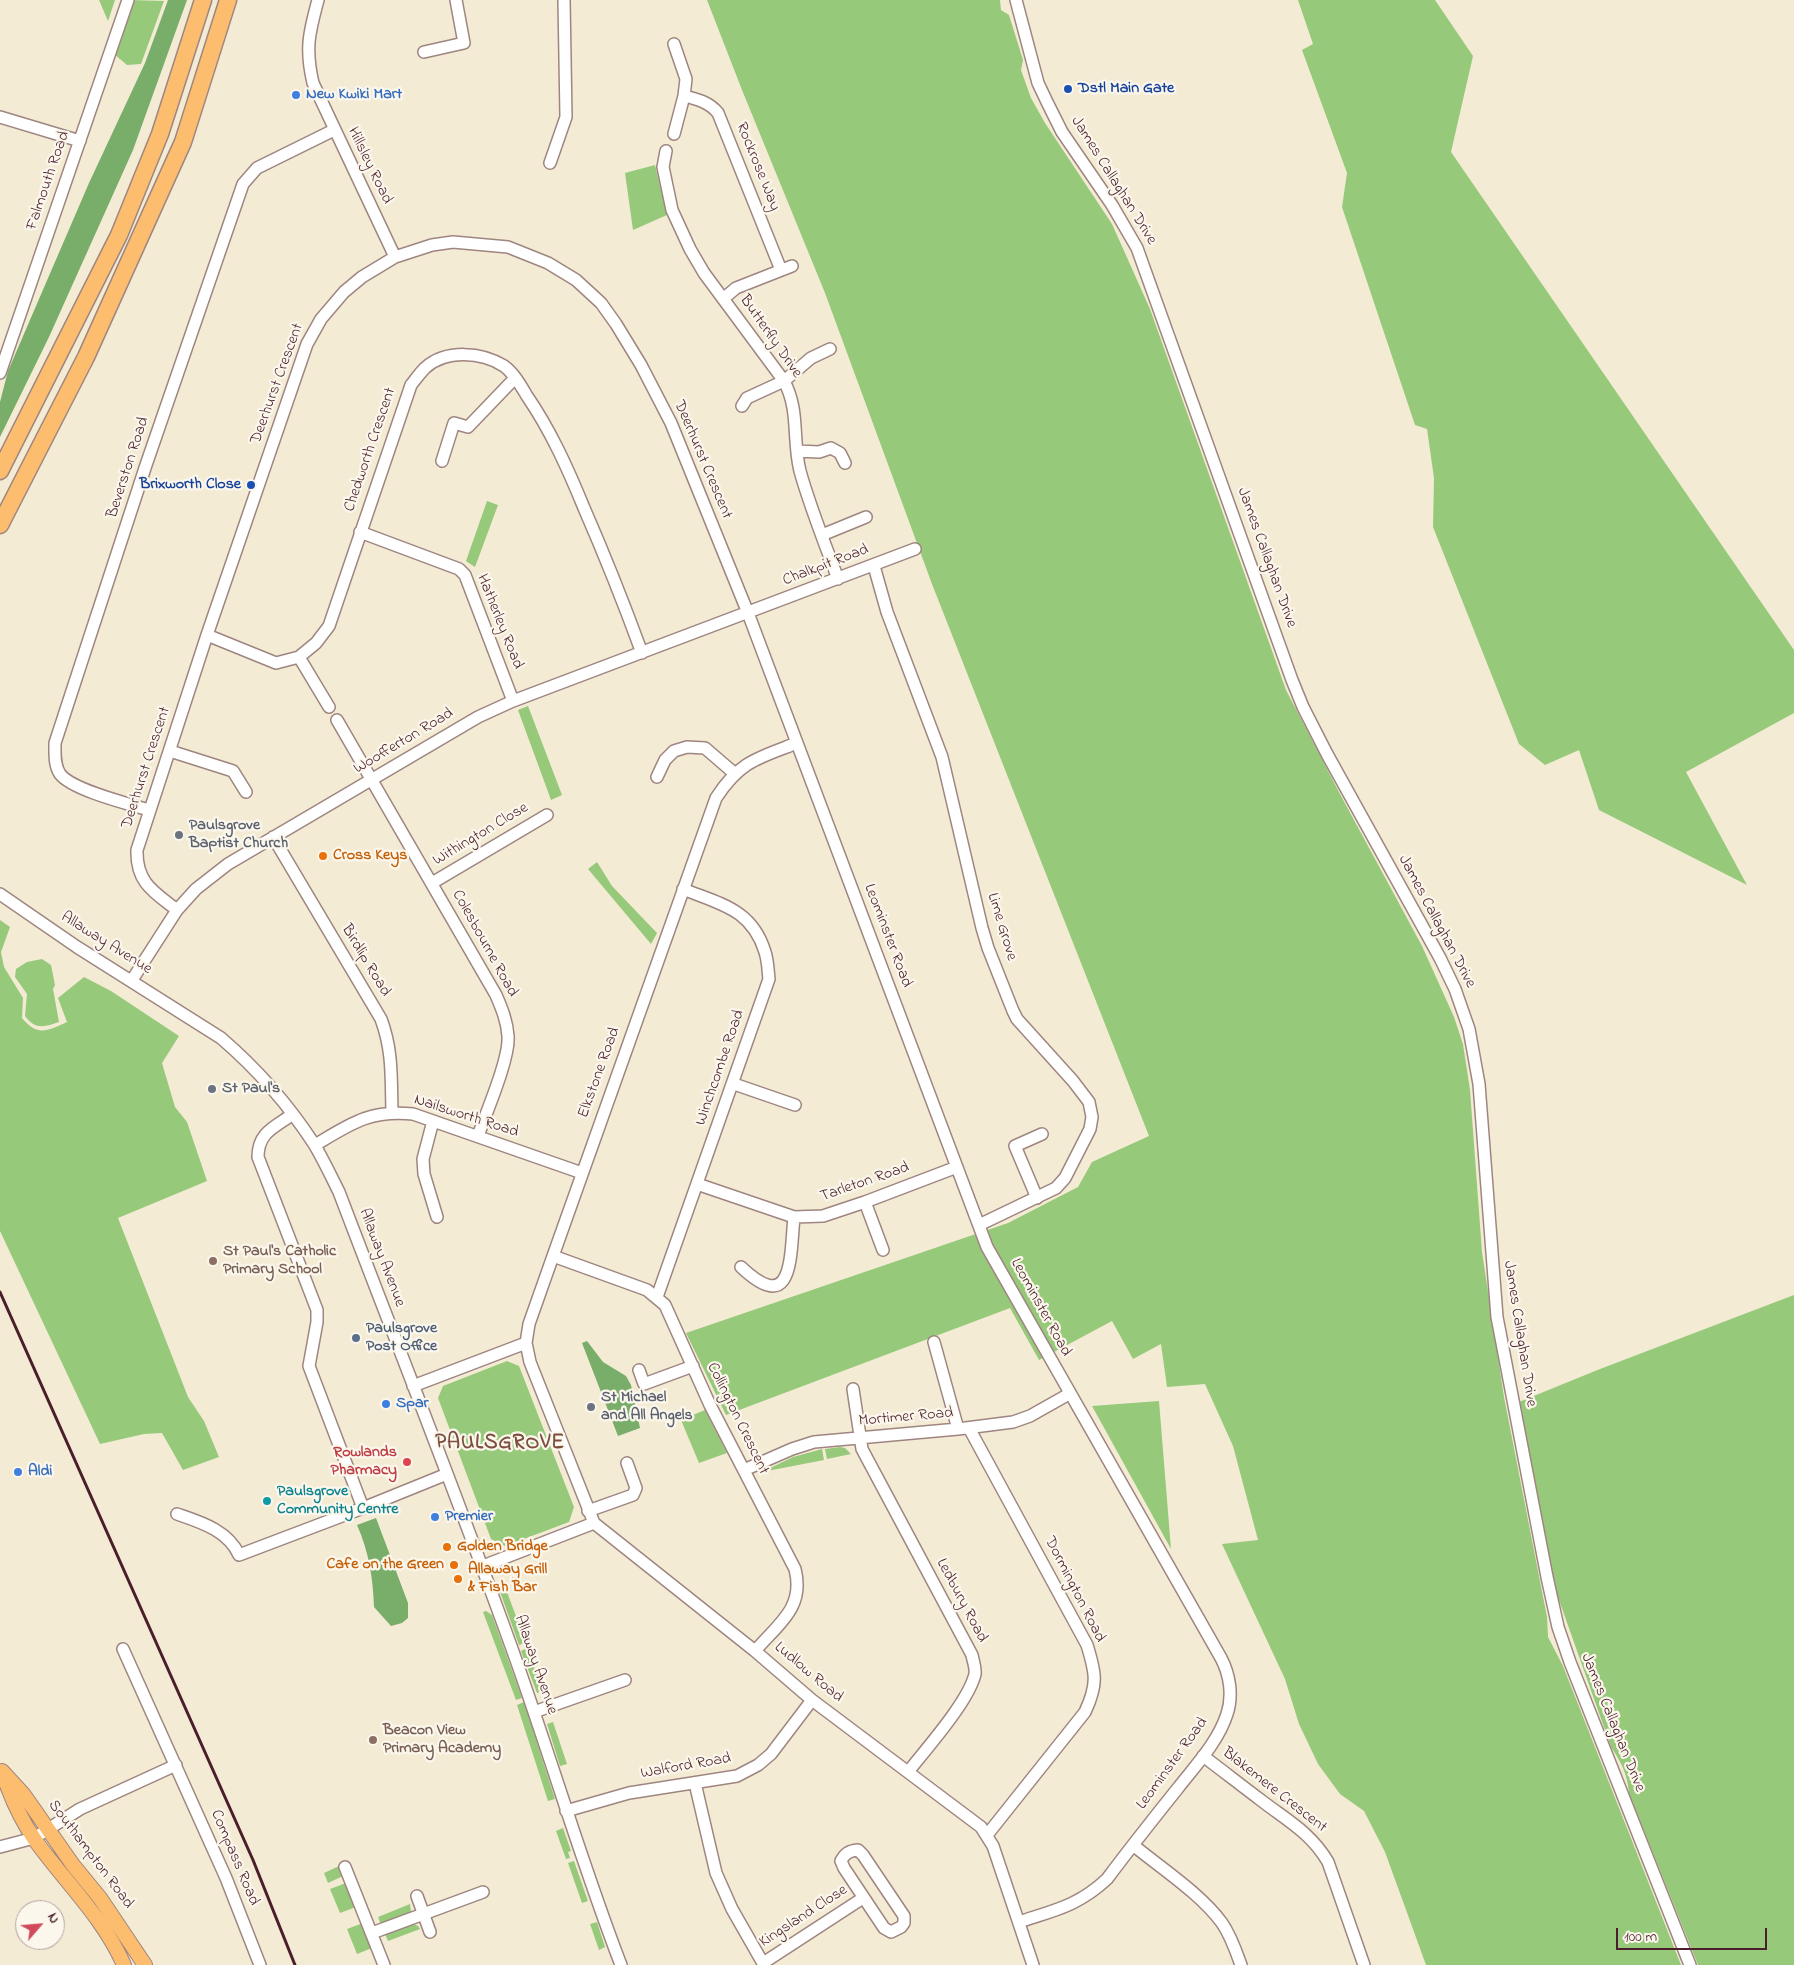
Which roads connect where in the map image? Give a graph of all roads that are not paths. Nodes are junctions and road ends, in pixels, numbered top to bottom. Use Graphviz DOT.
graph roads {
  1 [pos="128,0"];
  2 [pos="203,0"];
  3 [pos="228,0"];
  4 [pos="318,0"];
  5 [pos="456,0"];
  6 [pos="564,0"];
  7 [pos="1016,0"];
  8 [pos="674,44"];
  9 [pos="424,52"];
  10 [pos="684,96"];
  11 [pos="0,117"];
  12 [pos="334,130"];
  13 [pos="674,134"];
  14 [pos="80,141"];
  15 [pos="666,152"];
  16 [pos="550,163"];
  17 [pos="395,257"];
  18 [pos="724,299"];
  19 [pos="830,350"];
  20 [pos="0,373"];
  21 [pos="516,378"];
  22 [pos="784,382"];
  23 [pos="742,406"];
  24 [pos="797,451"];
  25 [pos="442,461"];
  26 [pos="845,463"];
  27 [pos="0,471"];
  28 [pos="866,517"];
  29 [pos="0,525"];
  30 [pos="360,532"];
  31 [pos="822,534"];
  32 [pos="915,549"];
  33 [pos="874,566"];
  34 [pos="838,579"];
  35 [pos="748,613"];
  36 [pos="207,635"];
  37 [pos="642,653"];
  38 [pos="300,657"];
  39 [pos="513,701"];
  40 [pos="329,707"];
  41 [pos="337,720"];
  42 [pos="797,743"];
  43 [pos="170,750"];
  44 [pos="734,773"];
  45 [pos="657,777"];
  46 [pos="372,780"];
  47 [pos="246,792"];
  48 [pos="149,810"];
  49 [pos="547,815"];
  50 [pos="273,837"];
  51 [pos="432,883"];
  52 [pos="683,889"];
  53 [pos="0,894"];
  54 [pos="177,910"];
  55 [pos="132,980"];
  56 [pos="734,1084"];
  57 [pos="795,1105"];
  58 [pos="392,1112"];
  59 [pos="293,1114"];
  60 [pos="433,1120"];
  61 [pos="1042,1134"];
  62 [pos="478,1136"];
  63 [pos="315,1145"];
  64 [pos="957,1167"];
  65 [pos="582,1173"];
  66 [pos="697,1184"];
  67 [pos="1037,1198"];
  68 [pos="865,1202"];
  69 [pos="437,1217"];
  70 [pos="794,1217"];
  71 [pos="979,1225"];
  72 [pos="883,1250"];
  73 [pos="553,1256"];
  74 [pos="741,1266"];
  75 [pos="657,1297"];
  76 [pos="934,1342"];
  77 [pos="526,1343"];
  78 [pos="693,1366"];
  79 [pos="639,1370"];
  80 [pos="413,1386"];
  81 [pos="853,1389"];
  82 [pos="1069,1394"];
  83 [pos="964,1428"];
  84 [pos="861,1438"];
  85 [pos="627,1463"];
  86 [pos="744,1470"];
  87 [pos="447,1474"];
  88 [pos="364,1508"];
  89 [pos="588,1511"];
  90 [pos="177,1514"];
  91 [pos="594,1523"];
  92 [pos="483,1566"];
  93 [pos="123,1650"];
  94 [pos="755,1651"];
  95 [pos="625,1680"];
  96 [pos="812,1700"];
  97 [pos="534,1712"];
  98 [pos="1203,1756"];
  99 [pos="176,1765"];
  100 [pos="1,1769"];
  101 [pos="908,1772"];
  102 [pos="695,1783"];
  103 [pos="566,1811"];
  104 [pos="48,1830"];
  105 [pos="987,1835"];
  106 [pos="34,1838"];
  107 [pos="1133,1845"];
  108 [pos="0,1847"];
  109 [pos="345,1867"];
  110 [pos="483,1892"];
  111 [pos="417,1896"];
  112 [pos="863,1898"];
  113 [pos="424,1914"];
  114 [pos="1019,1922"];
  115 [pos="430,1932"];
  116 [pos="372,1933"];
  117 [pos="763,1964"];
  118 [pos="124,1965"];
  119 [pos="145,1965"];
  120 [pos="260,1965"];
  121 [pos="384,1965"];
  122 [pos="621,1965"];
  123 [pos="1033,1965"];
  124 [pos="1241,1965"];
  125 [pos="1364,1965"];
  126 [pos="1690,1965"];
  1 -- 14 [label="street, Falmouth Road"];
  2 -- 27 [label="highway"];
  3 -- 29 [label="highway"];
  4 -- 12 [label="street, Hillsley Road"];
  5 -- 9 [label="street"];
  6 -- 16 [label="street"];
  7 -- 126 [label="street, James Callaghan Drive"];
  8 -- 10 [label="street"];
  10 -- 13 [label="street"];
  10 -- 18 [label="street, Rockrose Way"];
  11 -- 14 [label="street"];
  12 -- 17 [label="street, Hillsley Road"];
  12 -- 48 [label="street, Beverston Road"];
  14 -- 20 [label="street, Falmouth Road"];
  15 -- 18 [label="street, Butterfly Drive"];
  17 -- 35 [label="street, Deerhurst Crescent"];
  17 -- 36 [label="street, Deerhurst Crescent"];
  18 -- 22 [label="street, Butterfly Drive"];
  19 -- 22 [label="street"];
  21 -- 25 [label="street"];
  21 -- 30 [label="street, Chedworth Crescent"];
  21 -- 37 [label="street, Chedworth Crescent"];
  22 -- 23 [label="street"];
  22 -- 24 [label="street, Butterfly Drive"];
  24 -- 26 [label="street"];
  24 -- 31 [label="street, Butterfly Drive"];
  28 -- 31 [label="street"];
  30 -- 38 [label="street, Chedworth Crescent"];
  30 -- 39 [label="street, Hatherley Road"];
  31 -- 34 [label="street, Butterfly Drive"];
  32 -- 33 [label="street, Chalkpit Road"];
  33 -- 34 [label="street, Chalkpit Road"];
  33 -- 67 [label="street, Lime Grove"];
  34 -- 35 [label="street, Chalkpit Road"];
  35 -- 37 [label="street, Woofferton Road"];
  35 -- 42 [label="street, Leominster Road"];
  36 -- 38 [label="street"];
  36 -- 43 [label="street, Deerhurst Crescent"];
  37 -- 39 [label="street, Woofferton Road"];
  38 -- 40 [label="street"];
  39 -- 46 [label="street, Woofferton Road"];
  41 -- 46 [label="street, Colesbourne Road"];
  42 -- 44 [label="street, Elkstone Road"];
  42 -- 64 [label="street, Leominster Road"];
  43 -- 47 [label="street"];
  43 -- 48 [label="street, Deerhurst Crescent"];
  44 -- 45 [label="street"];
  44 -- 52 [label="street, Elkstone Road"];
  46 -- 50 [label="street, Woofferton Road"];
  46 -- 51 [label="street, Colesbourne Road"];
  48 -- 54 [label="street, Deerhurst Crescent"];
  49 -- 51 [label="street, Withington Close"];
  50 -- 54 [label="street, Woofferton Road"];
  50 -- 58 [label="street, Birdlip Road"];
  51 -- 62 [label="street, Colesbourne Road"];
  52 -- 56 [label="street, Winchcombe Road"];
  52 -- 65 [label="street, Elkstone Road"];
  53 -- 55 [label="street, Allaway Avenue"];
  54 -- 55 [label="street, Woofferton Road"];
  55 -- 59 [label="street, Allaway Avenue"];
  56 -- 57 [label="street"];
  56 -- 66 [label="street, Winchcombe Road"];
  58 -- 60 [label="street, Nailsworth Road"];
  58 -- 63 [label="street, Nailsworth Road"];
  59 -- 63 [label="street, Allaway Avenue"];
  59 -- 88 [label="street"];
  60 -- 62 [label="street, Nailsworth Road"];
  60 -- 69 [label="street"];
  61 -- 67 [label="street"];
  62 -- 65 [label="street, Nailsworth Road"];
  63 -- 80 [label="street, Allaway Avenue"];
  64 -- 68 [label="street, Tarleton Road"];
  64 -- 71 [label="street, Leominster Road"];
  65 -- 73 [label="street, Elkstone Road"];
  66 -- 70 [label="street, Tarleton Road"];
  66 -- 75 [label="street, Winchcombe Road"];
  67 -- 71 [label="street, Lime Grove"];
  68 -- 70 [label="street, Tarleton Road"];
  68 -- 72 [label="street"];
  70 -- 74 [label="street"];
  71 -- 82 [label="street, Leominster Road"];
  73 -- 75 [label="street, Collington Crescent"];
  73 -- 77 [label="street, Elkstone Road"];
  75 -- 78 [label="street, Collington Crescent"];
  76 -- 83 [label="street, Dormington Road"];
  77 -- 80 [label="street"];
  77 -- 89 [label="street"];
  78 -- 79 [label="street"];
  78 -- 86 [label="street, Collington Crescent"];
  80 -- 87 [label="street, Allaway Avenue"];
  81 -- 84 [label="street, Ledbury Road"];
  82 -- 83 [label="street, Mortimer Road"];
  82 -- 98 [label="street, Leominster Road"];
  83 -- 84 [label="street, Mortimer Road"];
  83 -- 105 [label="street, Dormington Road"];
  84 -- 86 [label="street, Mortimer Road"];
  84 -- 101 [label="street, Ledbury Road"];
  85 -- 89 [label="street"];
  86 -- 94 [label="street, Collington Crescent"];
  87 -- 88 [label="street"];
  87 -- 92 [label="street, Allaway Avenue"];
  88 -- 90 [label="street"];
  89 -- 91 [label="street"];
  91 -- 92 [label="street"];
  91 -- 94 [label="street, Ludlow Road"];
  92 -- 97 [label="street, Allaway Avenue"];
  93 -- 99 [label="street, Compass Road"];
  94 -- 96 [label="street, Ludlow Road"];
  95 -- 97 [label="street"];
  96 -- 101 [label="street, Ludlow Road"];
  96 -- 102 [label="street, Walford Road"];
  97 -- 103 [label="street, Allaway Avenue"];
  98 -- 107 [label="street, Leominster Road"];
  98 -- 125 [label="street, Blakemere Crescent"];
  99 -- 104 [label="street"];
  99 -- 120 [label="street, Compass Road"];
  100 -- 104 [label="main road, Southampton Road"];
  100 -- 106 [label="main road, Southampton Road"];
  101 -- 105 [label="street, Ludlow Road"];
  102 -- 103 [label="street, Walford Road"];
  102 -- 117 [label="street"];
  103 -- 122 [label="street, Allaway Avenue"];
  104 -- 106 [label="street"];
  104 -- 119 [label="main road, Southampton Road"];
  105 -- 114 [label="street, Ludlow Road"];
  106 -- 108 [label="street"];
  106 -- 118 [label="main road, Southampton Road"];
  107 -- 114 [label="street, Leominster Road"];
  107 -- 124 [label="street"];
  109 -- 116 [label="street"];
  110 -- 113 [label="street"];
  111 -- 113 [label="street"];
  112 -- 112 [label="street, Kingsland Close"];
  112 -- 117 [label="street, Kingsland Close"];
  113 -- 115 [label="street"];
  113 -- 116 [label="street"];
  114 -- 123 [label="street, Ludlow Road"];
  116 -- 121 [label="street"];
}
